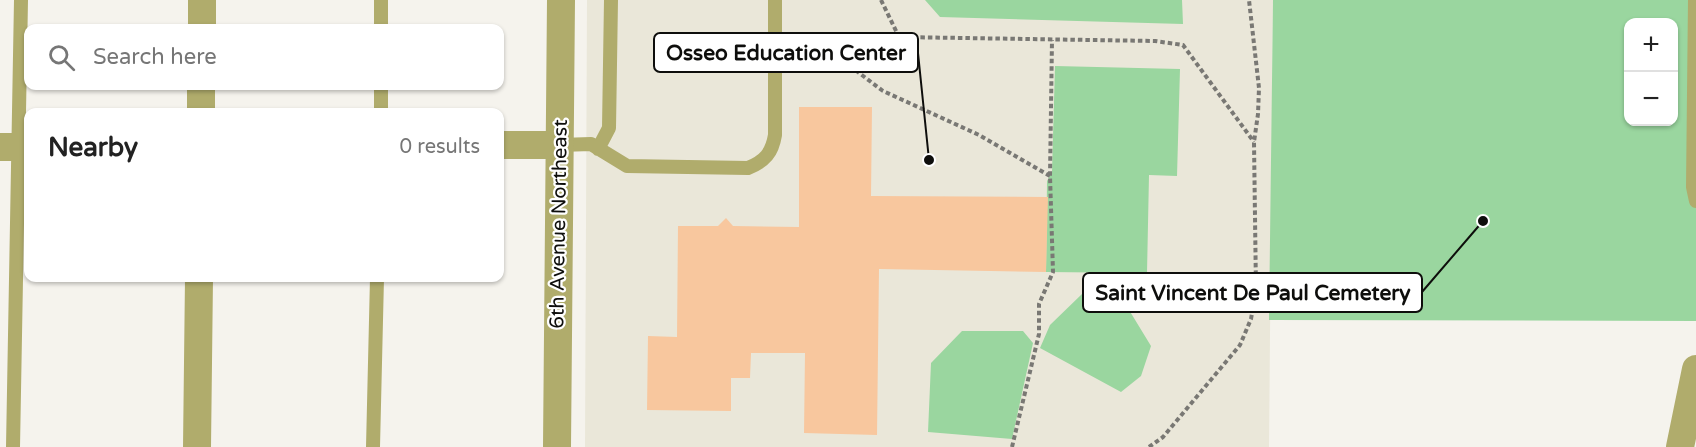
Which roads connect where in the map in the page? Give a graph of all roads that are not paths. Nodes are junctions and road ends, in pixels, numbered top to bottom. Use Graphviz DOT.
graph roads {
  1 [pos="21,0"];
  2 [pos="202,0"];
  3 [pos="381,0"];
  4 [pos="561,0"];
  5 [pos="611,0"];
  6 [pos="775,0"];
  7 [pos="1695,0"];
  8 [pos="202,24"];
  9 [pos="381,24"];
  10 [pos="201,90"];
  11 [pos="381,90"];
  12 [pos="201,108"];
  13 [pos="381,108"];
  14 [pos="560,145"];
  15 [pos="504,146"];
  16 [pos="16,147"];
  17 [pos="598,148"];
  18 [pos="1696,201"];
  19 [pos="199,282"];
  20 [pos="377,282"];
  21 [pos="1696,369"];
  22 [pos="13,447"];
  23 [pos="197,447"];
  24 [pos="373,447"];
  25 [pos="556,447"];
  26 [pos="1680,447"];
  1 -- 16 [label="lane"];
  2 -- 8 [label="street"];
  3 -- 9 [label="lane"];
  4 -- 14 [label="street, 6th Avenue Northeast"];
  5 -- 17 [label="lane"];
  6 -- 17 [label="lane"];
  7 -- 18 [label="lane"];
  10 -- 12 [label="street"];
  11 -- 13 [label="lane"];
  14 -- 15 [label="street"];
  14 -- 17 [label="lane"];
  14 -- 25 [label="street, 6th Avenue Northeast"];
  16 -- 22 [label="lane"];
  19 -- 23 [label="street"];
  20 -- 24 [label="lane"];
  21 -- 26 [label="street"];
}
